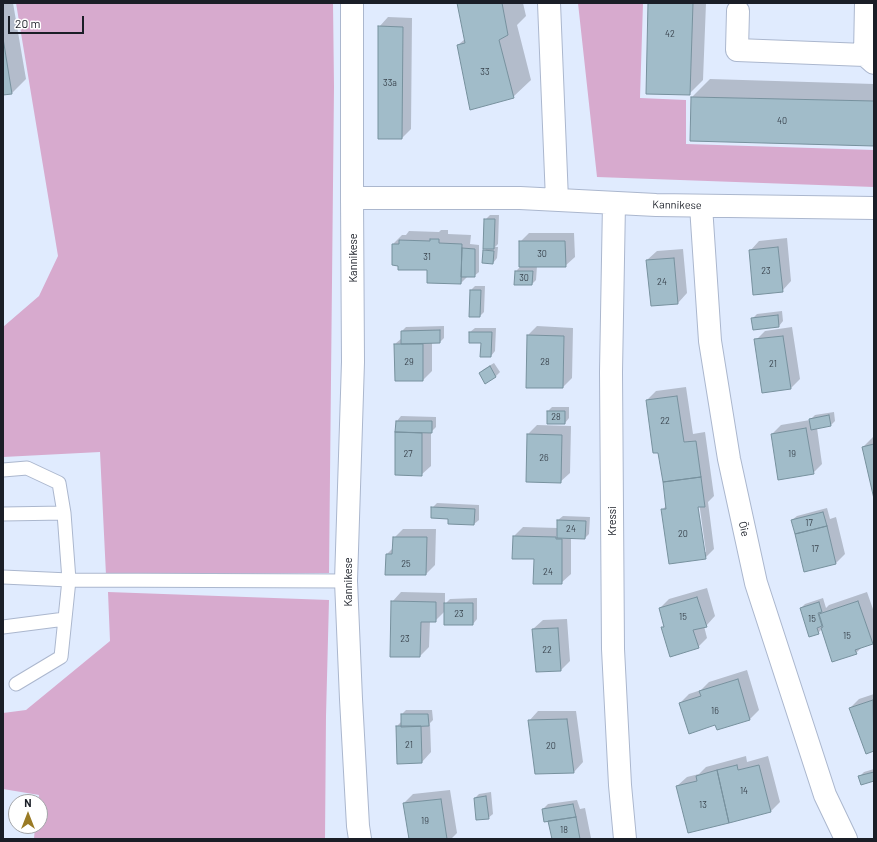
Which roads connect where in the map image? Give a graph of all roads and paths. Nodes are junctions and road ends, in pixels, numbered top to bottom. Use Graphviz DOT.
graph roads {
  1 [pos="352,3"];
  2 [pos="549,3"];
  3 [pos="866,3"];
  4 [pos="738,11"];
  5 [pos="869,59"];
  6 [pos="352,198"];
  7 [pos="557,200"];
  8 [pos="614,203"];
  9 [pos="701,206"];
  10 [pos="874,208"];
  11 [pos="3,470"];
  12 [pos="64,513"];
  13 [pos="3,514"];
  14 [pos="3,577"];
  15 [pos="69,580"];
  16 [pos="346,581"];
  17 [pos="65,619"];
  18 [pos="3,627"];
  19 [pos="16,684"];
  20 [pos="360,839"];
  21 [pos="625,839"];
  22 [pos="846,839"];
  1 -- 6 [label="street"];
  2 -- 7 [label="street"];
  3 -- 5 [label="street"];
  4 -- 5 [label="street"];
  6 -- 7 [label="street, Kannikese"];
  6 -- 16 [label="street, Kannikese"];
  7 -- 8 [label="street, Kannikese"];
  8 -- 9 [label="street, Kannikese"];
  8 -- 21 [label="street, Kressi"];
  9 -- 10 [label="street, Kannikese"];
  9 -- 22 [label="street, Õie"];
  11 -- 12 [label="lane"];
  12 -- 13 [label="lane"];
  12 -- 15 [label="lane"];
  14 -- 15 [label="lane"];
  15 -- 16 [label="lane"];
  15 -- 17 [label="lane"];
  16 -- 20 [label="street, Kannikese"];
  17 -- 18 [label="lane"];
  17 -- 19 [label="lane"];
}
